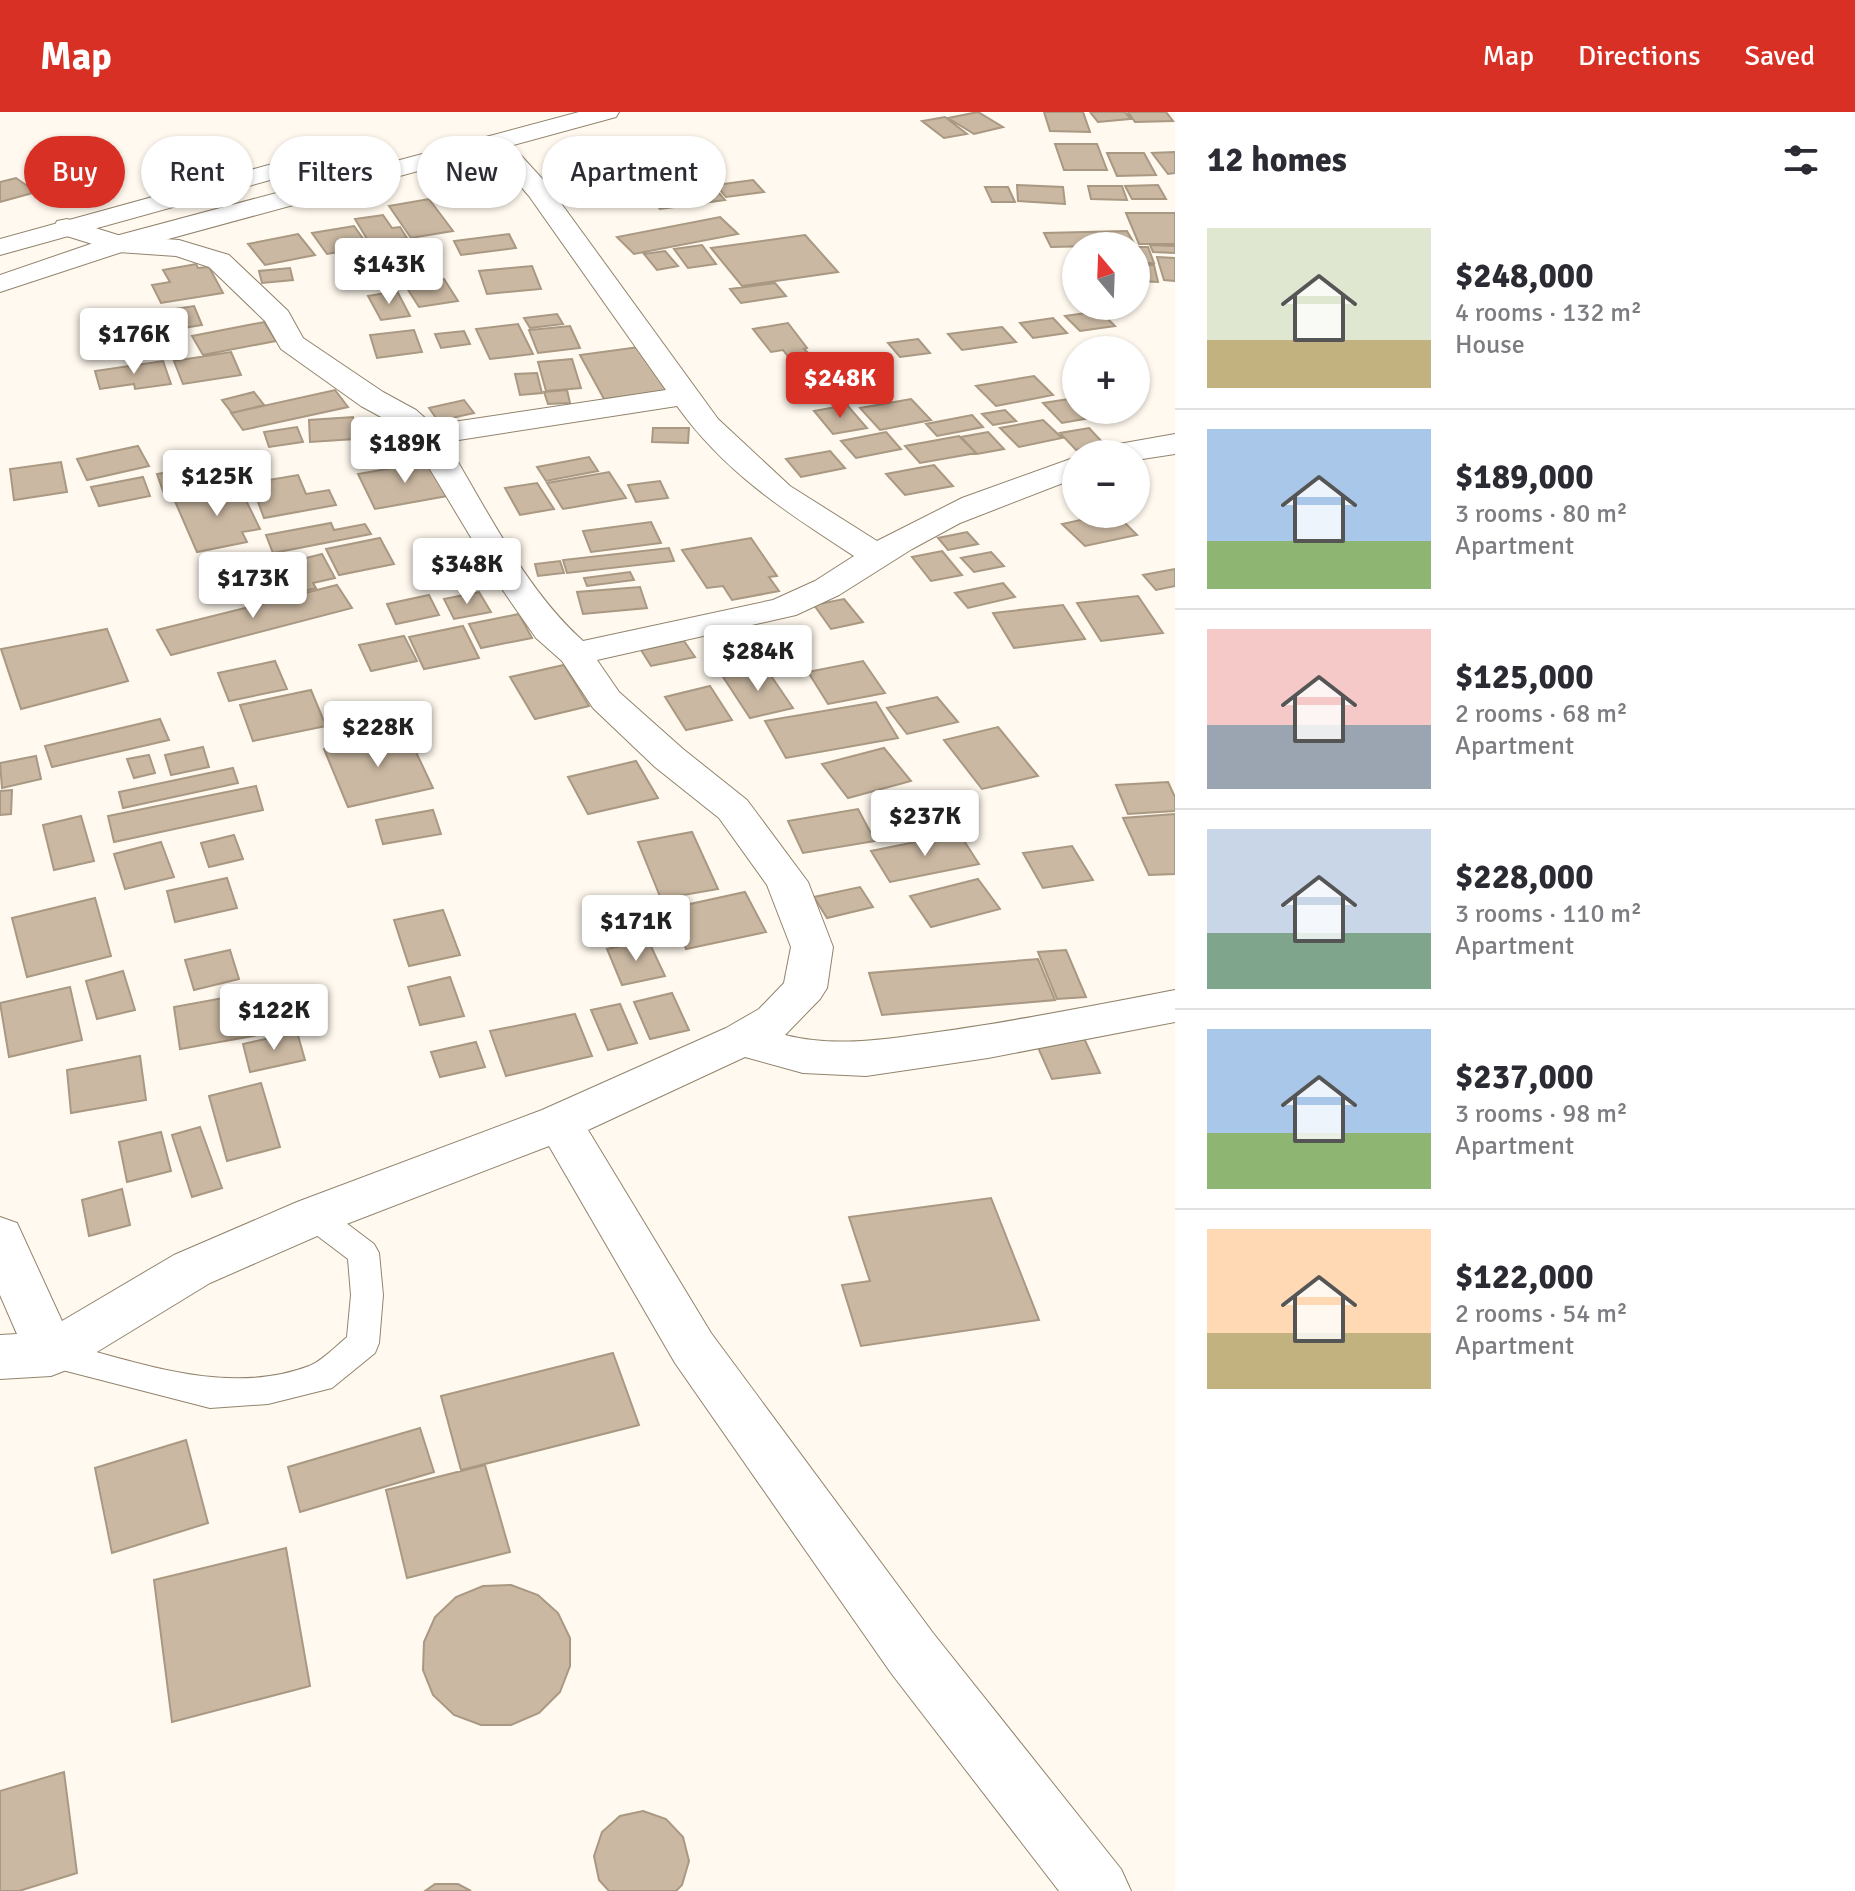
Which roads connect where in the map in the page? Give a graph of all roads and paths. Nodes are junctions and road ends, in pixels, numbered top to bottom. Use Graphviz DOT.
graph roads {
  1 [pos="607,112"];
  2 [pos="521,136"];
  3 [pos="417,164"];
  4 [pos="269,173"];
  5 [pos="526,177"];
  6 [pos="67,227"];
  7 [pos="118,244"];
  8 [pos="0,247"];
  9 [pos="0,284"];
  10 [pos="685,396"];
  11 [pos="426,436"];
  12 [pos="1175,444"];
  13 [pos="1150,448"];
  14 [pos="1062,472"];
  15 [pos="877,556"];
  16 [pos="575,654"];
  17 [pos="1175,1006"];
  18 [pos="742,1040"];
  19 [pos="559,1123"];
  20 [pos="314,1216"];
  21 [pos="0,1237"];
  22 [pos="51,1354"];
  23 [pos="0,1357"];
  24 [pos="1099,1891"];
  1 -- 2 [label="street"];
  3 -- 7 [label="street"];
  4 -- 6 [label="street"];
  5 -- 10 [label="street"];
  6 -- 7 [label="street"];
  6 -- 8 [label="street"];
  7 -- 9 [label="street"];
  7 -- 11 [label="street"];
  10 -- 11 [label="street"];
  10 -- 15 [label="street"];
  11 -- 16 [label="street"];
  12 -- 13 [label="street"];
  14 -- 15 [label="street"];
  15 -- 16 [label="street"];
  16 -- 18 [label="street"];
  17 -- 18 [label="street"];
  18 -- 19 [label="street"];
  19 -- 20 [label="street"];
  19 -- 24 [label="street"];
  20 -- 22 [label="street"];
  20 -- 22 [label="lane"];
  21 -- 22 [label="street"];
  22 -- 23 [label="street"];
}
